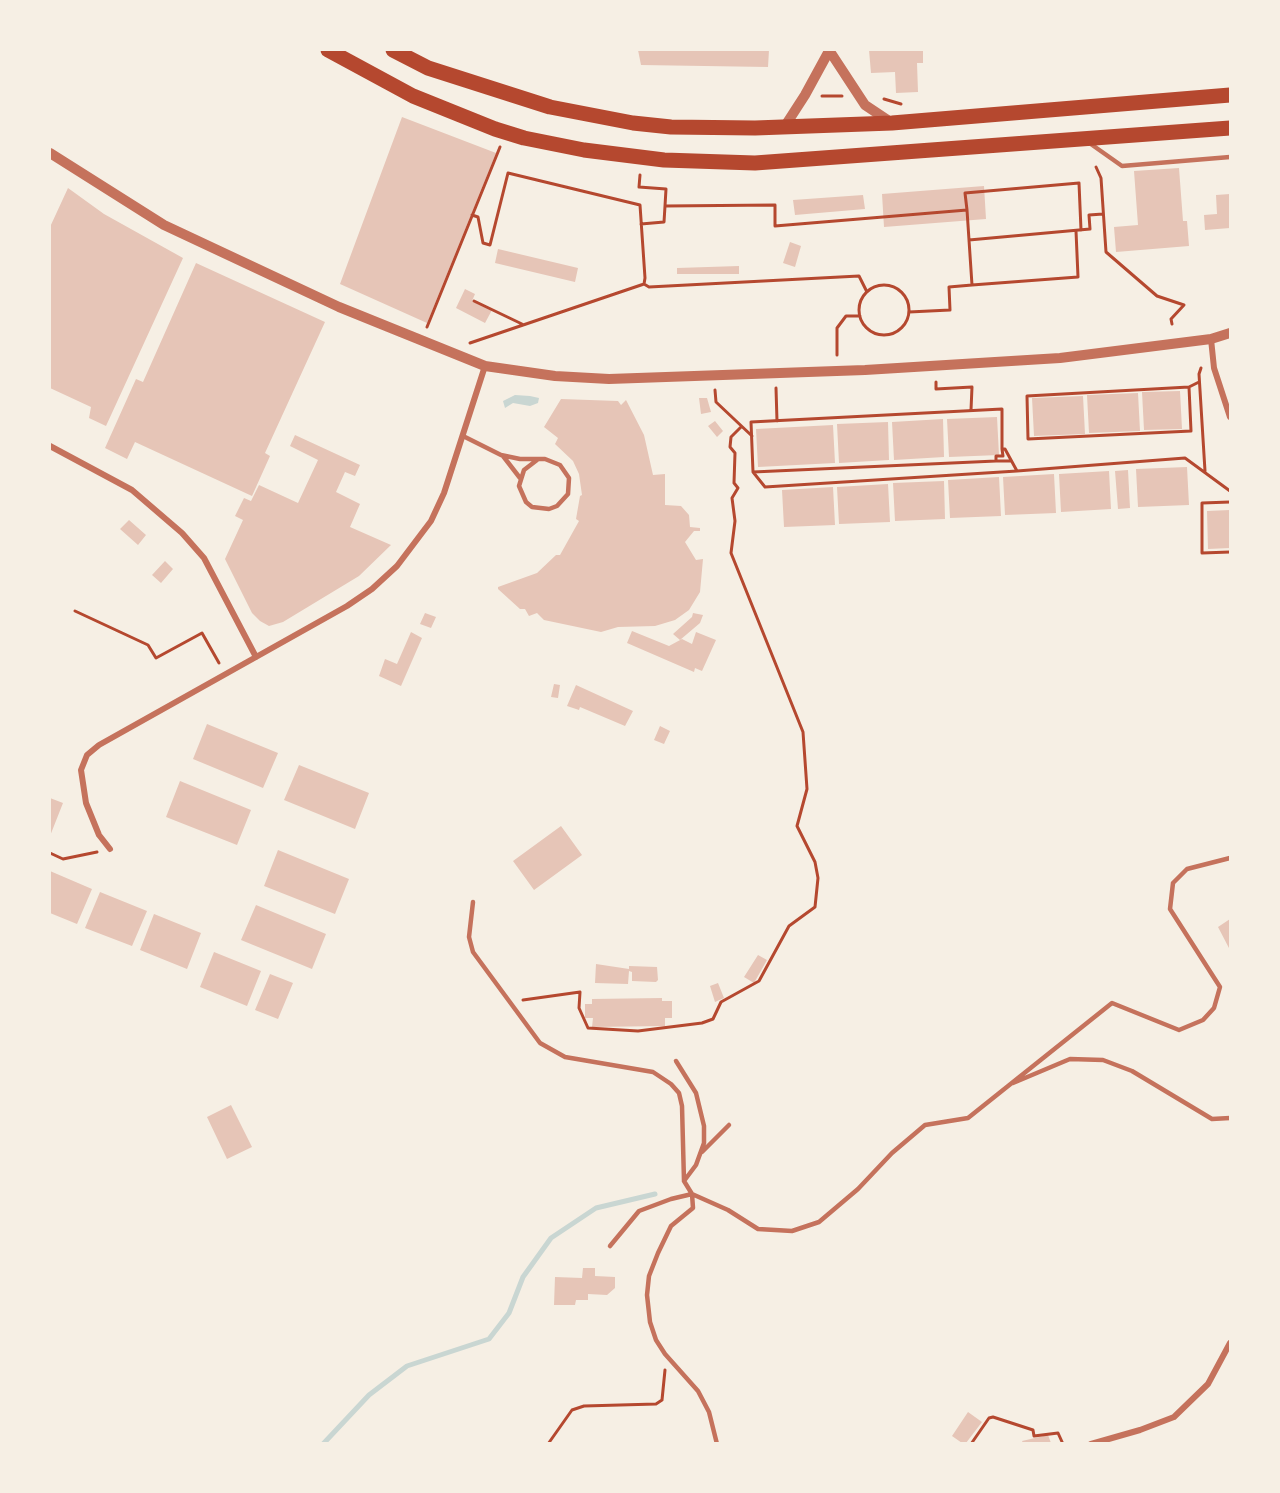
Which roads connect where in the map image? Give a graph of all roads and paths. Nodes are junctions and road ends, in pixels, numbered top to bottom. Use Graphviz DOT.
graph roads {
  1 [pos="328,50"];
  2 [pos="393,50"];
  3 [pos="829,50"];
  4 [pos="806,95"];
  5 [pos="1230,95"];
  6 [pos="859,97"];
  7 [pos="908,104"];
  8 [pos="892,123"];
  9 [pos="785,126"];
  10 [pos="1230,128"];
  11 [pos="1083,140"];
  12 [pos="501,145"];
  13 [pos="50,153"];
  14 [pos="1230,157"];
  15 [pos="1096,167"];
  16 [pos="640,175"];
  17 [pos="665,206"];
  18 [pos="967,210"];
  19 [pos="1103,214"];
  20 [pos="472,215"];
  21 [pos="641,224"];
  22 [pos="1082,230"];
  23 [pos="1076,231"];
  24 [pos="969,240"];
  25 [pos="644,284"];
  26 [pos="972,285"];
  27 [pos="867,292"];
  28 [pos="474,301"];
  29 [pos="909,312"];
  30 [pos="860,316"];
  31 [pos="522,324"];
  32 [pos="1172,324"];
  33 [pos="427,328"];
  34 [pos="1230,333"];
  35 [pos="1211,339"];
  36 [pos="470,344"];
  37 [pos="837,355"];
  38 [pos="486,366"];
  39 [pos="936,382"];
  40 [pos="1199,382"];
  41 [pos="1189,387"];
  42 [pos="776,388"];
  43 [pos="715,390"];
  44 [pos="971,410"];
  45 [pos="1230,417"];
  46 [pos="777,421"];
  47 [pos="741,427"];
  48 [pos="463,436"];
  49 [pos="752,436"];
  50 [pos="50,446"];
  51 [pos="1002,449"];
  52 [pos="501,454"];
  53 [pos="537,460"];
  54 [pos="996,461"];
  55 [pos="1011,461"];
  56 [pos="1017,471"];
  57 [pos="1205,471"];
  58 [pos="753,472"];
  59 [pos="520,478"];
  60 [pos="1230,491"];
  61 [pos="1230,502"];
  62 [pos="1230,552"];
  63 [pos="75,611"];
  64 [pos="256,657"];
  65 [pos="219,663"];
  66 [pos="110,849"];
  67 [pos="50,853"];
  68 [pos="1230,858"];
  69 [pos="473,902"];
  70 [pos="511,1002"];
  71 [pos="676,1061"];
  72 [pos="1005,1087"];
  73 [pos="1230,1119"];
  74 [pos="729,1125"];
  75 [pos="700,1154"];
  76 [pos="684,1182"];
  77 [pos="692,1194"];
  78 [pos="610,1246"];
  79 [pos="1230,1343"];
  80 [pos="664,1354"];
  81 [pos="548,1443"];
  82 [pos="717,1443"];
  83 [pos="971,1443"];
  84 [pos="1063,1443"];
  85 [pos="1091,1443"];
  1 -- 11 [label="main road"];
  2 -- 9 [label="main road"];
  3 -- 4 [label="street"];
  3 -- 6 [label="street"];
  4 -- 6 [label="path"];
  4 -- 9 [label="street"];
  5 -- 8 [label="main road"];
  6 -- 7 [label="path"];
  6 -- 8 [label="street"];
  8 -- 9 [label="main road"];
  10 -- 11 [label="main road"];
  11 -- 14 [label="lane"];
  12 -- 20 [label="path"];
  13 -- 38 [label="street"];
  15 -- 19 [label="path"];
  16 -- 17 [label="path"];
  17 -- 18 [label="path"];
  17 -- 21 [label="path"];
  18 -- 22 [label="path"];
  18 -- 24 [label="path"];
  19 -- 22 [label="path"];
  19 -- 32 [label="path"];
  20 -- 21 [label="path"];
  20 -- 33 [label="path"];
  21 -- 25 [label="path"];
  22 -- 23 [label="path"];
  23 -- 24 [label="path"];
  23 -- 26 [label="path"];
  24 -- 26 [label="path"];
  25 -- 27 [label="path"];
  25 -- 31 [label="path"];
  26 -- 29 [label="path"];
  27 -- 29 [label="path"];
  27 -- 30 [label="path"];
  28 -- 31 [label="path"];
  29 -- 30 [label="path"];
  30 -- 37 [label="path"];
  31 -- 36 [label="path"];
  34 -- 35 [label="street"];
  35 -- 38 [label="street"];
  35 -- 40 [label="path"];
  35 -- 45 [label="street"];
  38 -- 48 [label="street"];
  39 -- 44 [label="path"];
  40 -- 41 [label="path"];
  40 -- 57 [label="path"];
  41 -- 41 [label="path"];
  42 -- 46 [label="path"];
  43 -- 47 [label="path"];
  44 -- 46 [label="path"];
  44 -- 51 [label="path"];
  46 -- 49 [label="path"];
  47 -- 49 [label="path"];
  47 -- 70 [label="path"];
  48 -- 52 [label="lane"];
  48 -- 64 [label="street"];
  49 -- 58 [label="path"];
  50 -- 64 [label="street"];
  51 -- 54 [label="path"];
  51 -- 55 [label="path"];
  52 -- 53 [label="lane"];
  52 -- 59 [label="lane"];
  53 -- 59 [label="lane"];
  53 -- 59 [label="lane"];
  54 -- 55 [label="path"];
  54 -- 58 [label="path"];
  55 -- 56 [label="path"];
  56 -- 57 [label="path"];
  56 -- 58 [label="path"];
  57 -- 60 [label="path"];
  61 -- 62 [label="path"];
  63 -- 65 [label="path"];
  64 -- 66 [label="street"];
  66 -- 67 [label="path"];
  68 -- 72 [label="lane"];
  69 -- 70 [label="lane"];
  70 -- 76 [label="lane"];
  71 -- 75 [label="lane"];
  72 -- 73 [label="lane"];
  72 -- 77 [label="lane"];
  74 -- 75 [label="lane"];
  75 -- 76 [label="lane"];
  76 -- 77 [label="lane"];
  77 -- 78 [label="lane"];
  77 -- 80 [label="lane"];
  79 -- 85 [label="street"];
  80 -- 81 [label="path"];
  80 -- 82 [label="lane"];
  83 -- 84 [label="path"];
}
